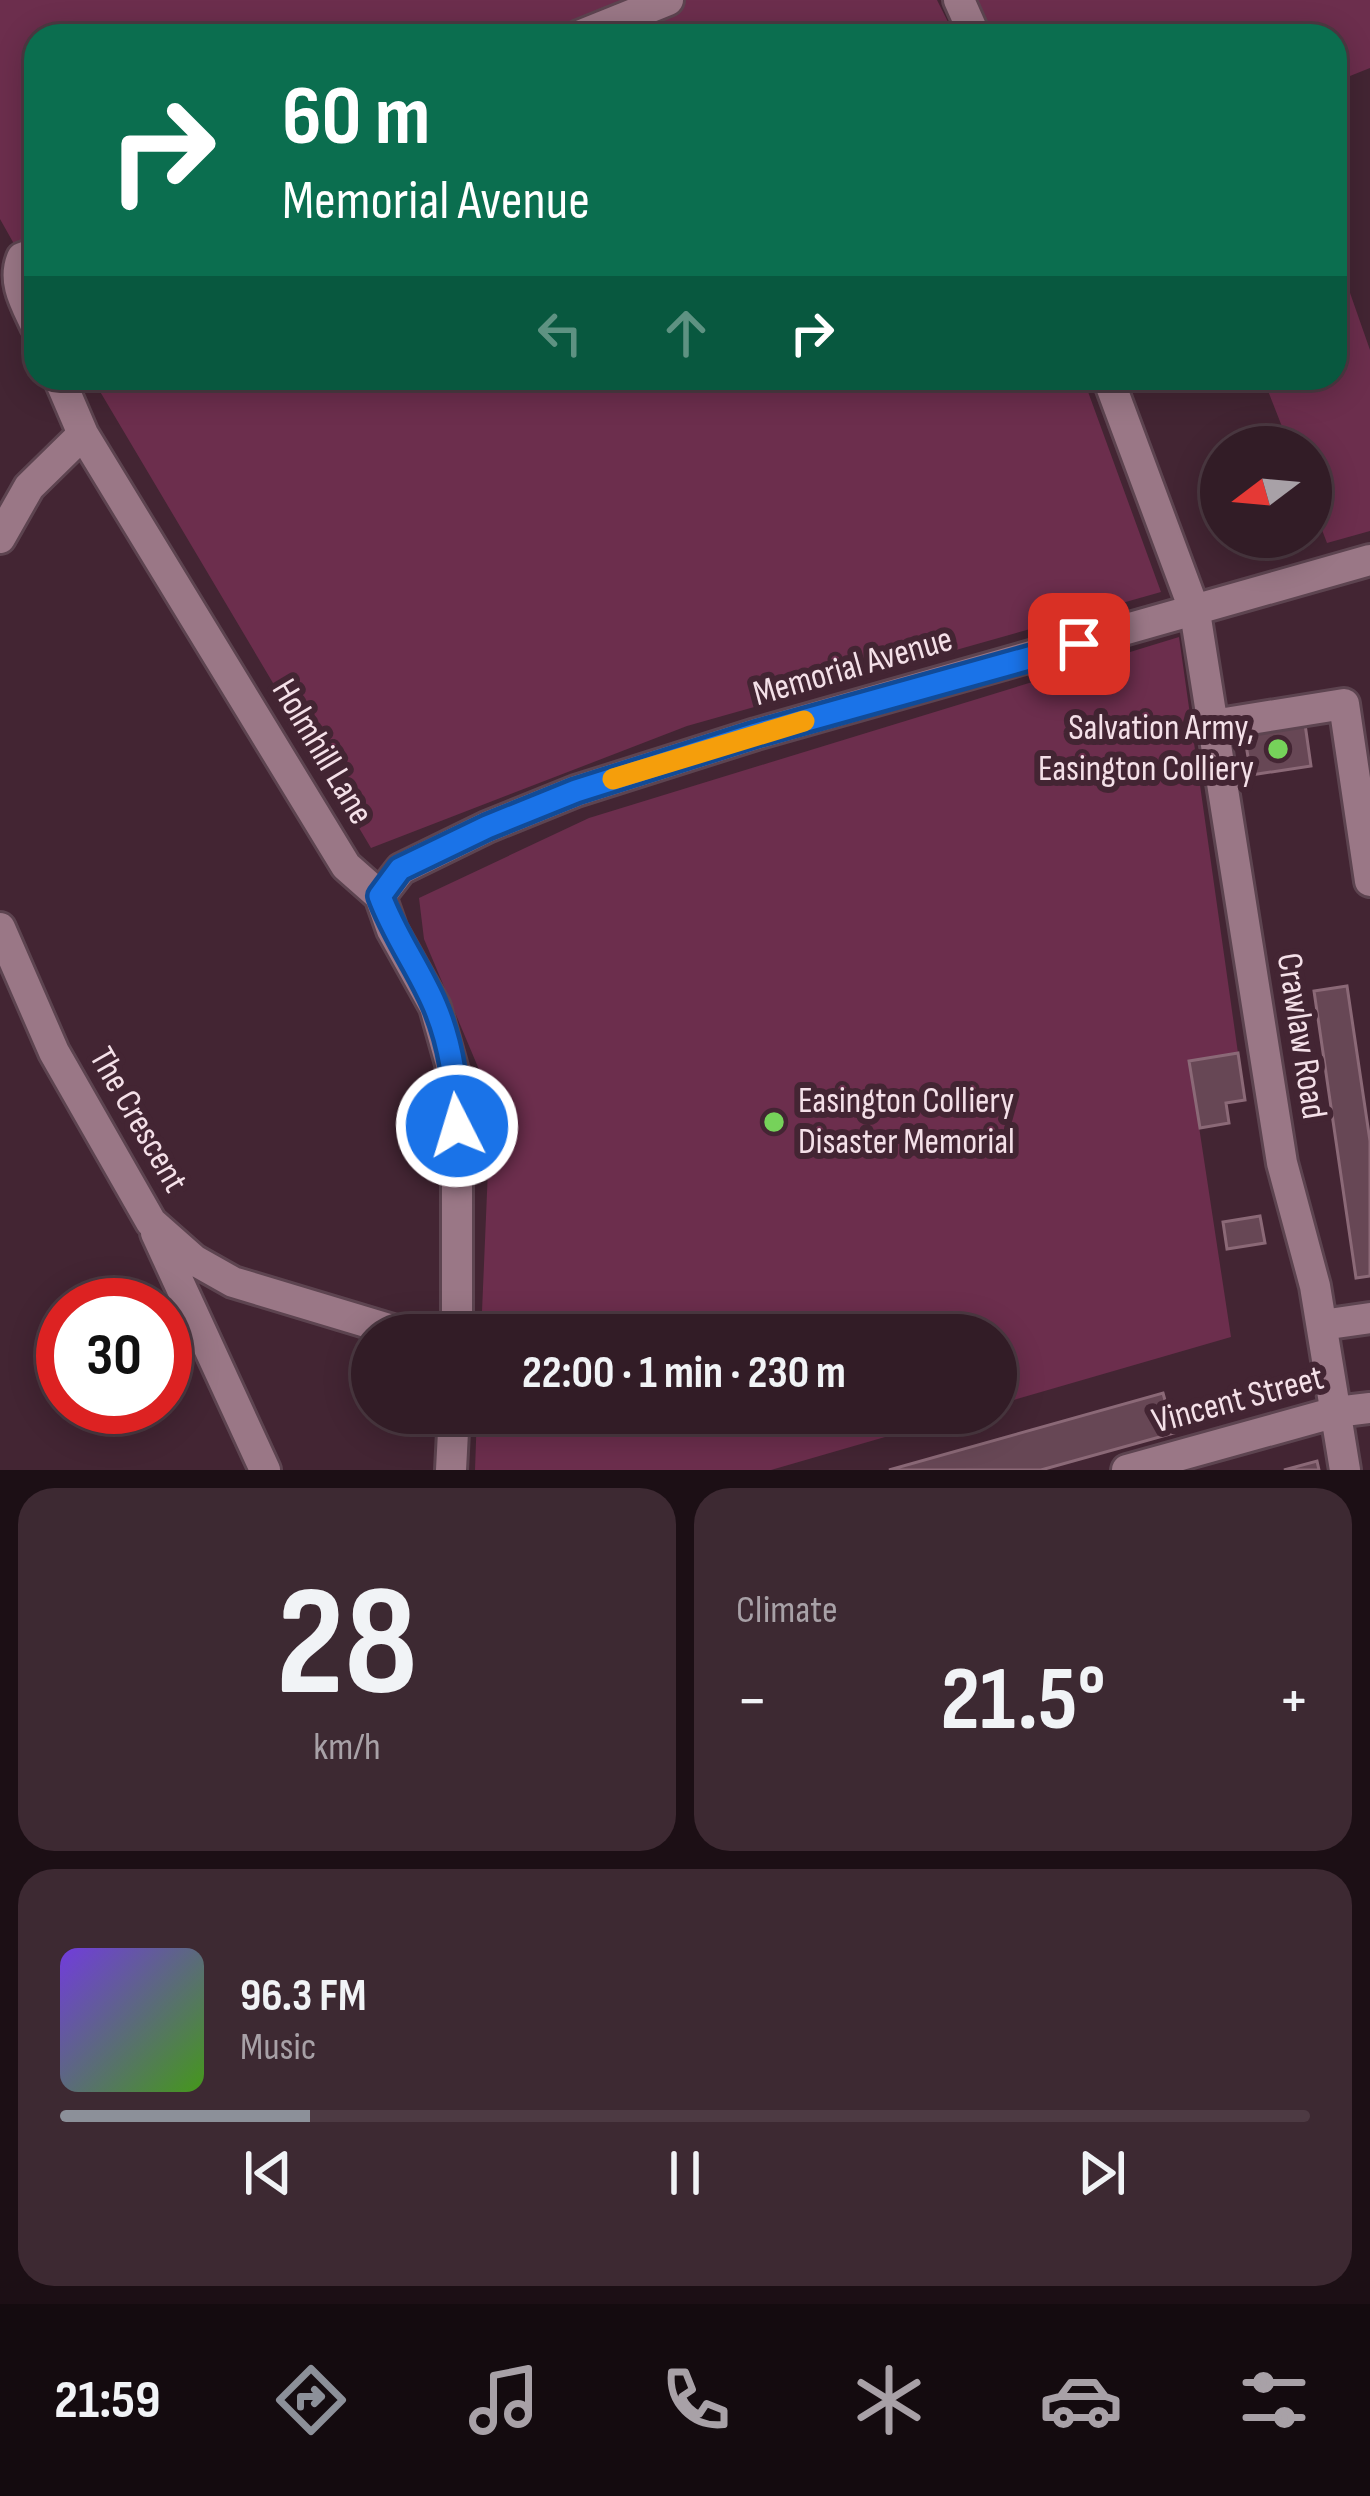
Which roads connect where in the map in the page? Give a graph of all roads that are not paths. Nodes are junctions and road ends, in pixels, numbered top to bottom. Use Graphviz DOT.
graph roads {
  1 [pos="668,0"];
  2 [pos="609,24"];
  3 [pos="24,257"];
  4 [pos="24,299"];
  5 [pos="64,390"];
  6 [pos="1112,390"];
  7 [pos="83,434"];
  8 [pos="0,538"];
  9 [pos="1370,560"];
  10 [pos="1195,612"];
  11 [pos="1357,702"];
  12 [pos="1213,725"];
  13 [pos="1370,881"];
  14 [pos="380,896"];
  15 [pos="0,928"];
  16 [pos="151,1222"];
  17 [pos="457,1314"];
  18 [pos="351,1318"];
  19 [pos="1370,1318"];
  20 [pos="1322,1325"];
  21 [pos="1370,1408"];
  22 [pos="1336,1412"];
  23 [pos="453,1434"];
  24 [pos="266,1470"];
  25 [pos="451,1470"];
  26 [pos="1127,1470"];
  27 [pos="1346,1470"];
  1 -- 2 [label="street"];
  3 -- 4 [label="street"];
  5 -- 7 [label="street, Holmhill Lane"];
  6 -- 10 [label="street, Crawlaw Road"];
  7 -- 8 [label="street"];
  7 -- 14 [label="street, Holmhill Lane"];
  9 -- 10 [label="street, Memorial Avenue"];
  10 -- 12 [label="street, Crawlaw Road"];
  10 -- 14 [label="street, Memorial Avenue"];
  11 -- 12 [label="street"];
  11 -- 13 [label="street"];
  12 -- 20 [label="street, Crawlaw Road"];
  14 -- 17 [label="street, Holmhill Lane"];
  15 -- 16 [label="street, The Crescent"];
  16 -- 18 [label="street, The Crescent"];
  16 -- 24 [label="street"];
  19 -- 20 [label="street"];
  20 -- 22 [label="street, Crawlaw Road"];
  21 -- 22 [label="street, Vincent Street"];
  22 -- 26 [label="street, Vincent Street"];
  22 -- 27 [label="street, Crawlaw Road"];
  23 -- 25 [label="street"];
}
